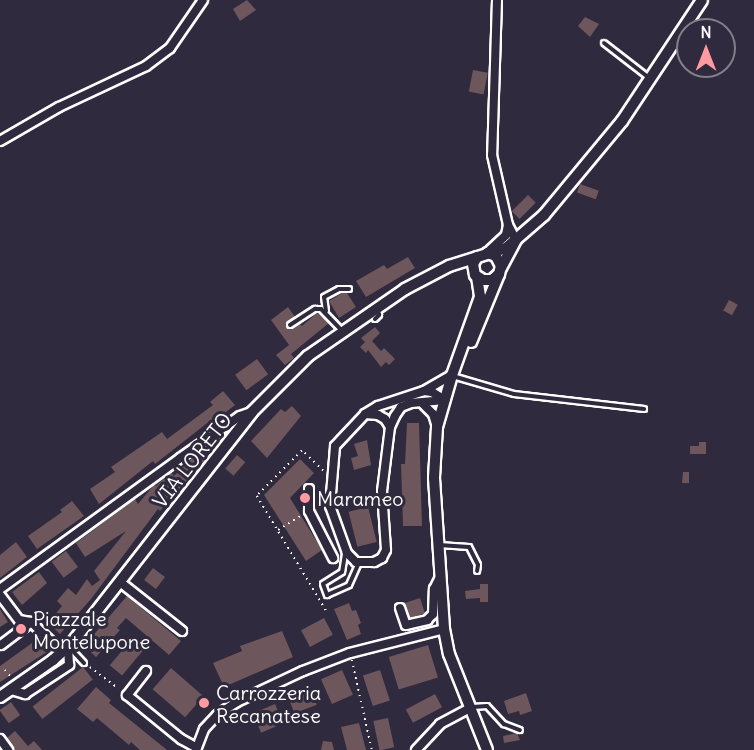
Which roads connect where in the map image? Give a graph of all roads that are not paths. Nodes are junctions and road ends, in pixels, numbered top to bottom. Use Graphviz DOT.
graph roads {
  1 [pos="203,0"];
  2 [pos="497,0"];
  3 [pos="702,0"];
  4 [pos="604,43"];
  5 [pos="651,80"];
  6 [pos="0,141"];
  7 [pos="508,225"];
  8 [pos="516,240"];
  9 [pos="483,254"];
  10 [pos="500,271"];
  11 [pos="437,273"];
  12 [pos="476,275"];
  13 [pos="349,289"];
  14 [pos="376,307"];
  15 [pos="326,311"];
  16 [pos="375,319"];
  17 [pos="290,326"];
  18 [pos="342,331"];
  19 [pos="454,376"];
  20 [pos="424,391"];
  21 [pos="445,400"];
  22 [pos="423,404"];
  23 [pos="644,409"];
  24 [pos="252,412"];
  25 [pos="365,414"];
  26 [pos="390,427"];
  27 [pos="437,428"];
  28 [pos="209,437"];
  29 [pos="228,444"];
  30 [pos="309,489"];
  31 [pos="438,545"];
  32 [pos="346,550"];
  33 [pos="333,558"];
  34 [pos="359,562"];
  35 [pos="477,571"];
  36 [pos="441,576"];
  37 [pos="120,582"];
  38 [pos="0,589"];
  39 [pos="0,595"];
  40 [pos="400,608"];
  41 [pos="31,622"];
  42 [pos="444,629"];
  43 [pos="182,632"];
  44 [pos="1,645"];
  45 [pos="65,649"];
  46 [pos="84,663"];
  47 [pos="146,671"];
  48 [pos="0,697"];
  49 [pos="470,708"];
  50 [pos="520,730"];
  51 [pos="0,740"];
  52 [pos="196,749"];
  53 [pos="8,750"];
  54 [pos="416,750"];
  55 [pos="487,750"];
  1 -- 6 [label="street"];
  2 -- 7 [label="street"];
  3 -- 5 [label="main road"];
  4 -- 5 [label="lane"];
  5 -- 8 [label="main road"];
  7 -- 8 [label="street"];
  7 -- 9 [label="street"];
  8 -- 9 [label="main road, VIA LORETO"];
  8 -- 10 [label="main road"];
  9 -- 10 [label="main road"];
  9 -- 11 [label="main road, VIA LORETO"];
  9 -- 12 [label="main road"];
  10 -- 12 [label="main road"];
  10 -- 19 [label="main road"];
  11 -- 12 [label="main road, VIA LORETO"];
  11 -- 14 [label="main road, VIA LORETO"];
  12 -- 19 [label="main road"];
  13 -- 15 [label="lane"];
  14 -- 16 [label="lane"];
  14 -- 18 [label="main road, VIA LORETO"];
  15 -- 17 [label="lane"];
  15 -- 18 [label="lane"];
  18 -- 24 [label="main road, VIA LORETO"];
  19 -- 20 [label="street"];
  19 -- 21 [label="main road"];
  19 -- 23 [label="lane"];
  20 -- 21 [label="street"];
  20 -- 25 [label="street"];
  21 -- 22 [label="street"];
  21 -- 27 [label="main road"];
  22 -- 26 [label="street"];
  22 -- 27 [label="street"];
  24 -- 28 [label="street"];
  24 -- 29 [label="main road, VIA LORETO"];
  25 -- 26 [label="street"];
  25 -- 32 [label="street"];
  26 -- 34 [label="street"];
  27 -- 31 [label="main road"];
  28 -- 29 [label="street"];
  28 -- 38 [label="street"];
  29 -- 37 [label="main road, VIA LORETO"];
  30 -- 33 [label="street"];
  31 -- 35 [label="lane"];
  31 -- 36 [label="main road"];
  32 -- 34 [label="street"];
  32 -- 34 [label="lane"];
  36 -- 40 [label="street"];
  36 -- 42 [label="main road"];
  37 -- 43 [label="street"];
  37 -- 45 [label="main road, VIA LORETO"];
  39 -- 41 [label="street"];
  41 -- 44 [label="street"];
  41 -- 45 [label="street"];
  42 -- 49 [label="main road"];
  42 -- 52 [label="street"];
  45 -- 46 [label="lane"];
  45 -- 48 [label="main road, VIA LORETO"];
  47 -- 52 [label="street"];
  49 -- 50 [label="lane"];
  49 -- 54 [label="street"];
  49 -- 55 [label="main road"];
  51 -- 53 [label="street"];
}
